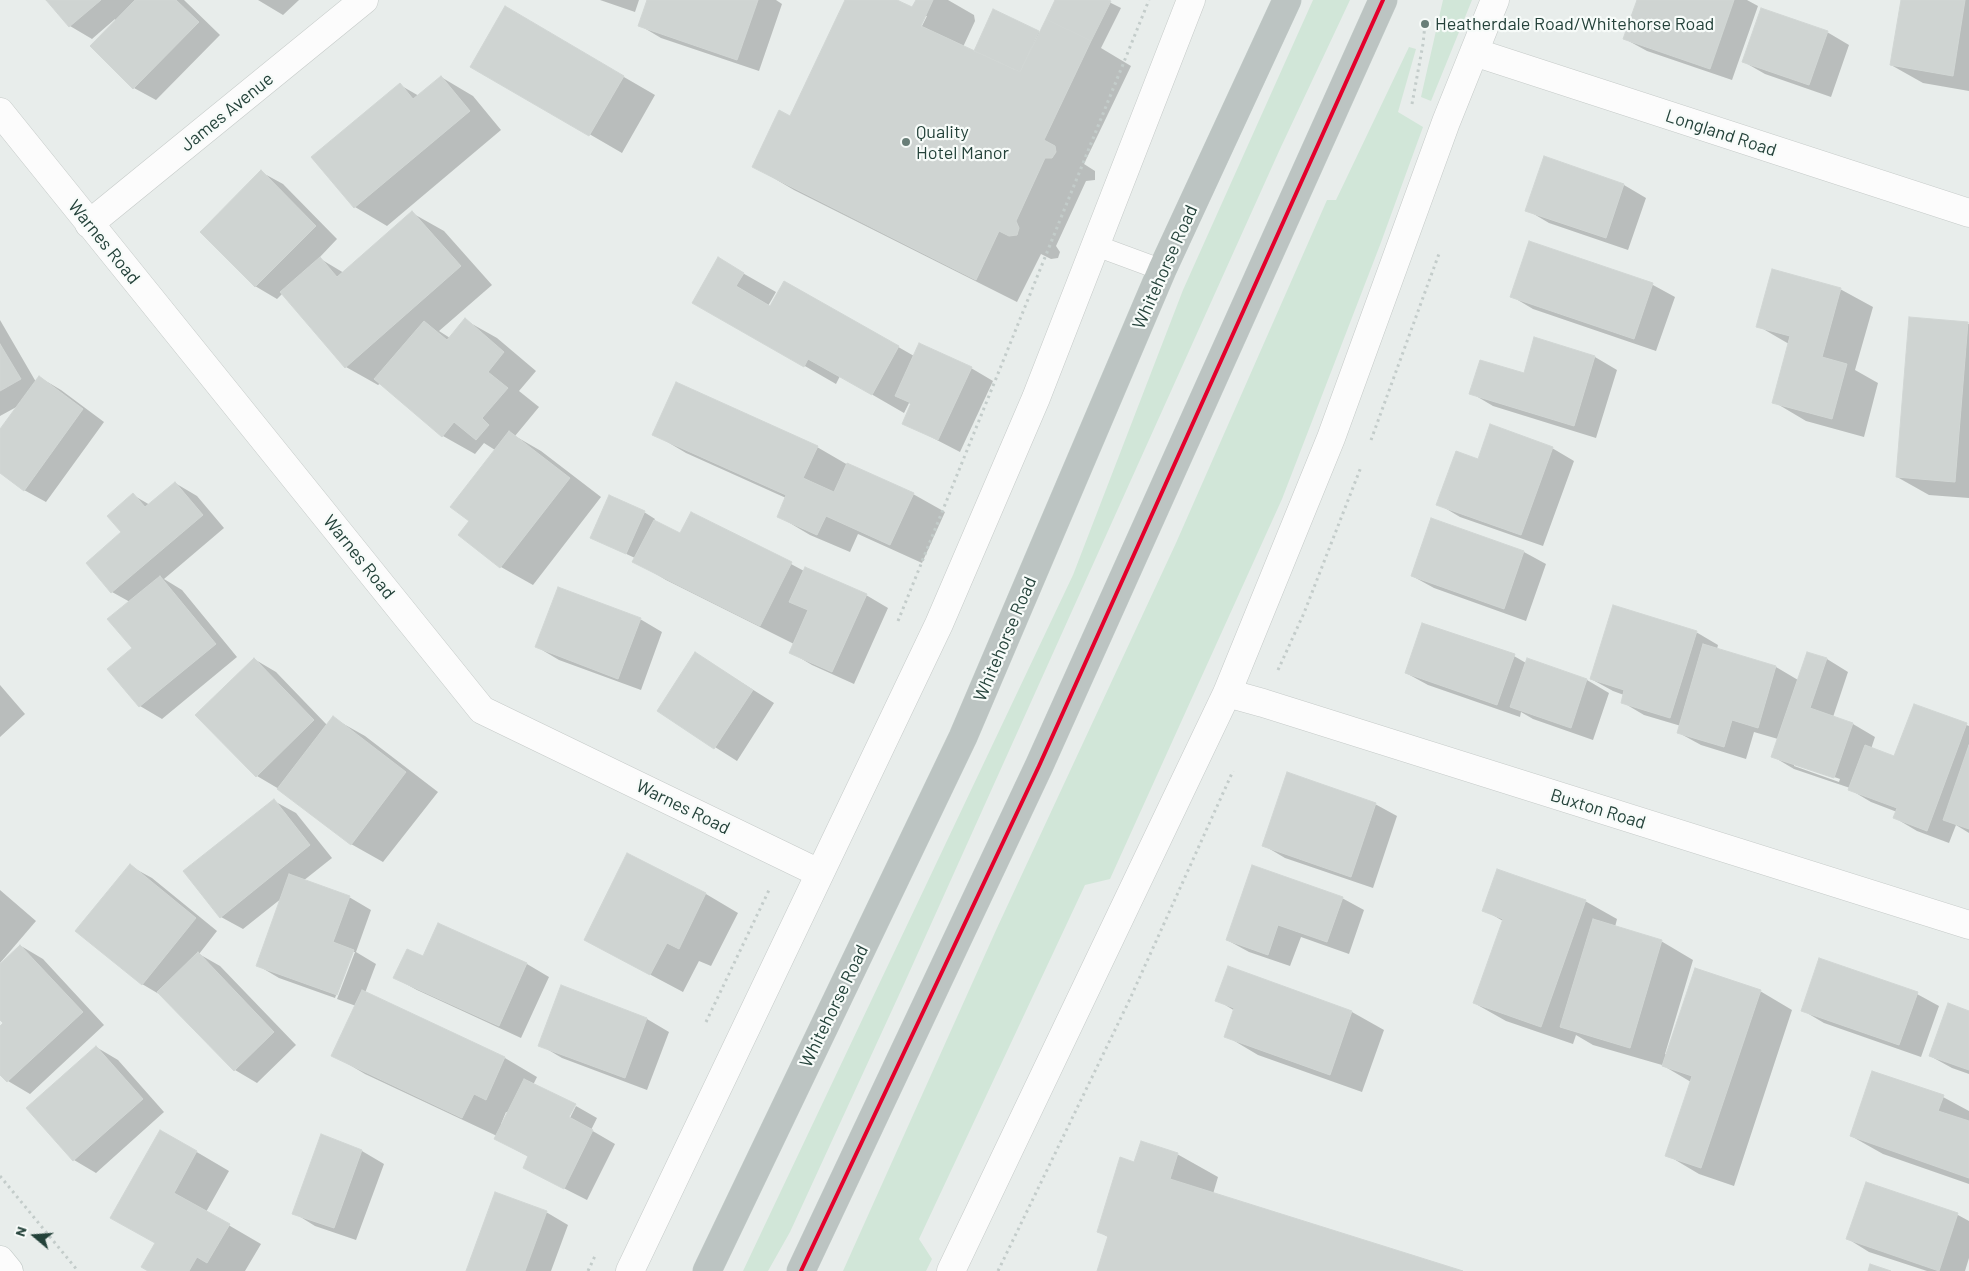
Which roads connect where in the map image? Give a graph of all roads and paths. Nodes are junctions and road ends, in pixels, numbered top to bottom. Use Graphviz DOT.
graph roads {
  1 [pos="364,0"];
  2 [pos="1149,0"];
  3 [pos="1191,0"];
  4 [pos="1286,0"];
  5 [pos="1383,0"];
  6 [pos="1495,0"];
  7 [pos="1474,52"];
  8 [pos="0,112"];
  9 [pos="1969,213"];
  10 [pos="89,224"];
  11 [pos="1097,246"];
  12 [pos="1162,270"];
  13 [pos="896,625"];
  14 [pos="1227,694"];
  15 [pos="785,857"];
  16 [pos="819,873"];
  17 [pos="1969,925"];
  18 [pos="703,1027"];
  19 [pos="0,1176"];
  20 [pos="596,1253"];
  21 [pos="0,1260"];
  22 [pos="9,1271"];
  23 [pos="78,1271"];
  24 [pos="588,1271"];
  25 [pos="630,1271"];
  26 [pos="707,1271"];
  27 [pos="801,1271"];
  28 [pos="951,1271"];
  1 -- 10 [label="street, James Avenue"];
  2 -- 13 [label="path"];
  3 -- 11 [label="street"];
  4 -- 12 [label="highway, Whitehorse Road"];
  5 -- 27 [label="highway"];
  6 -- 7 [label="street"];
  7 -- 9 [label="street, Longland Road"];
  7 -- 14 [label="street"];
  8 -- 10 [label="street, Warnes Road"];
  10 -- 15 [label="street, Warnes Road"];
  11 -- 12 [label="lane"];
  11 -- 16 [label="street"];
  12 -- 26 [label="highway, Whitehorse Road"];
  14 -- 17 [label="street, Buxton Road"];
  14 -- 28 [label="street"];
  15 -- 16 [label="street, Warnes Road"];
  15 -- 18 [label="path"];
  16 -- 25 [label="street"];
  19 -- 23 [label="path"];
  20 -- 24 [label="path"];
  21 -- 22 [label="street"];
}
